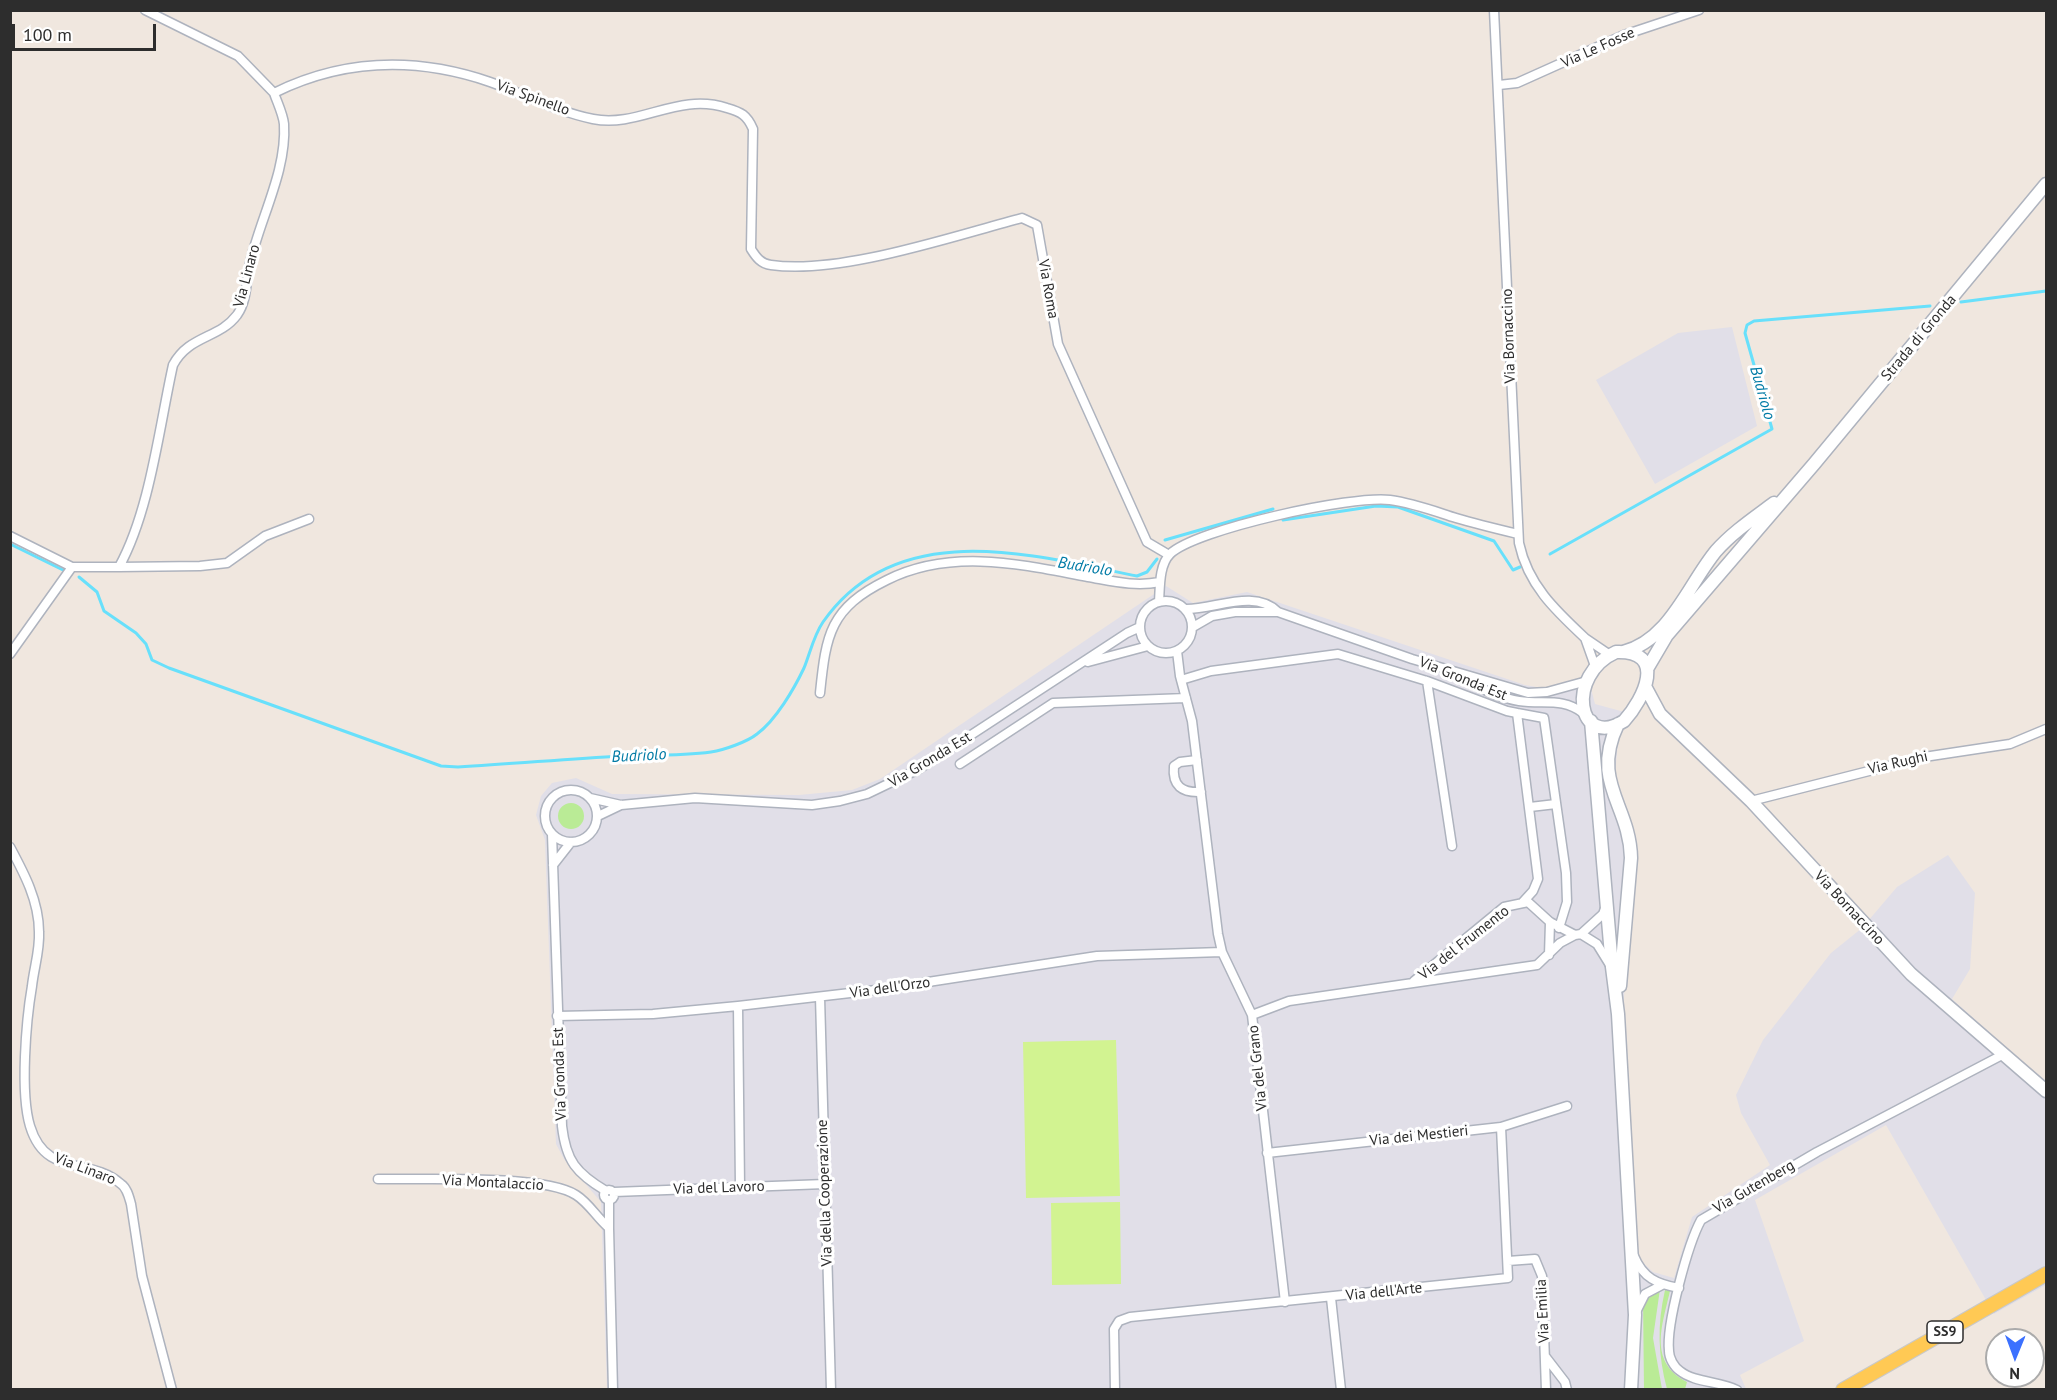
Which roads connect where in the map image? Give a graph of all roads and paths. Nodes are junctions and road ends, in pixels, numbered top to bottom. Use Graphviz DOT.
graph roads {
  1 [pos="145,10"];
  2 [pos="1494,10"];
  3 [pos="1699,10"];
  4 [pos="1498,85"];
  5 [pos="274,93"];
  6 [pos="2046,184"];
  7 [pos="811,265"];
  8 [pos="1789,491"];
  9 [pos="309,519"];
  10 [pos="1518,534"];
  11 [pos="10,536"];
  12 [pos="1169,555"];
  13 [pos="72,567"];
  14 [pos="118,567"];
  15 [pos="1160,582"];
  16 [pos="1159,602"];
  17 [pos="1185,609"];
  18 [pos="1278,612"];
  19 [pos="1140,627"];
  20 [pos="1192,627"];
  21 [pos="1585,638"];
  22 [pos="1148,646"];
  23 [pos="1177,651"];
  24 [pos="1623,652"];
  25 [pos="10,654"];
  26 [pos="1165,654"];
  27 [pos="1610,655"];
  28 [pos="1412,659"];
  29 [pos="1079,665"];
  30 [pos="1647,669"];
  31 [pos="1596,670"];
  32 [pos="1180,678"];
  33 [pos="1427,681"];
  34 [pos="1587,681"];
  35 [pos="1646,688"];
  36 [pos="820,693"];
  37 [pos="1186,698"];
  38 [pos="1633,709"];
  39 [pos="1517,713"];
  40 [pos="1660,714"];
  41 [pos="1587,717"];
  42 [pos="1618,724"];
  43 [pos="2046,729"];
  44 [pos="1197,760"];
  45 [pos="960,764"];
  46 [pos="1201,792"];
  47 [pos="590,798"];
  48 [pos="1751,801"];
  49 [pos="1556,804"];
  50 [pos="621,805"];
  51 [pos="1530,807"];
  52 [pos="598,816"];
  53 [pos="552,834"];
  54 [pos="571,842"];
  55 [pos="1452,846"];
  56 [pos="10,847"];
  57 [pos="552,866"];
  58 [pos="1607,901"];
  59 [pos="1522,903"];
  60 [pos="1550,922"];
  61 [pos="1559,928"];
  62 [pos="1578,934"];
  63 [pos="1222,952"];
  64 [pos="1549,955"];
  65 [pos="1612,967"];
  66 [pos="1414,982"];
  67 [pos="820,997"];
  68 [pos="738,1006"];
  69 [pos="1618,1014"];
  70 [pos="1252,1015"];
  71 [pos="557,1016"];
  72 [pos="2004,1054"];
  73 [pos="2046,1091"];
  74 [pos="1567,1106"];
  75 [pos="1502,1127"];
  76 [pos="1267,1153"];
  77 [pos="378,1179"];
  78 [pos="825,1184"];
  79 [pos="740,1187"];
  80 [pos="610,1194"];
  81 [pos="609,1228"];
  82 [pos="1632,1252"];
  83 [pos="1508,1261"];
  84 [pos="2046,1274"];
  85 [pos="1662,1285"];
  86 [pos="1679,1288"];
  87 [pos="1331,1298"];
  88 [pos="1285,1302"];
  89 [pos="1635,1315"];
  90 [pos="1545,1355"];
  91 [pos="1633,1366"];
  92 [pos="1849,1388"];
  93 [pos="172,1389"];
  94 [pos="613,1389"];
  95 [pos="831,1389"];
  96 [pos="1115,1389"];
  97 [pos="1341,1389"];
  98 [pos="1546,1389"];
  99 [pos="1567,1389"];
  100 [pos="1631,1389"];
  101 [pos="1636,1389"];
  102 [pos="1737,1389"];
  1 -- 5 [label="street"];
  2 -- 4 [label="street, Via Bornaccino"];
  3 -- 4 [label="street, Via Le Fosse"];
  4 -- 10 [label="street, Via Bornaccino"];
  5 -- 7 [label="street, Via Spinello"];
  5 -- 14 [label="street, Via Linaro"];
  6 -- 8 [label="main road, Strada di Gronda"];
  7 -- 12 [label="street, Via Roma"];
  8 -- 24 [label="main road, Strada di Gronda"];
  8 -- 30 [label="main road, Strada di Gronda"];
  9 -- 14 [label="street"];
  10 -- 12 [label="street"];
  10 -- 21 [label="street, Via Bornaccino"];
  11 -- 13 [label="street"];
  12 -- 15 [label="street"];
  13 -- 14 [label="street"];
  13 -- 25 [label="street"];
  15 -- 16 [label="street"];
  15 -- 36 [label="street"];
  16 -- 17 [label="street, Via Gronda Est"];
  16 -- 19 [label="street, Via Gronda Est"];
  17 -- 18 [label="street, Via Gronda Est"];
  17 -- 20 [label="street"];
  18 -- 20 [label="street, Via Gronda Est"];
  18 -- 28 [label="street, Via Gronda Est"];
  19 -- 22 [label="street"];
  19 -- 29 [label="street, Via Gronda Est"];
  20 -- 23 [label="street"];
  21 -- 27 [label="street, Via Bornaccino"];
  21 -- 31 [label="street, Via Bornaccino"];
  22 -- 26 [label="street"];
  22 -- 29 [label="street, Via Gronda Est"];
  23 -- 26 [label="street"];
  23 -- 32 [label="street"];
  24 -- 27 [label="main road"];
  24 -- 30 [label="main road"];
  26 -- 32 [label="street"];
  27 -- 31 [label="main road"];
  28 -- 34 [label="street, Via Gronda Est"];
  28 -- 41 [label="street, Via Gronda Est"];
  29 -- 50 [label="street, Via Gronda Est"];
  30 -- 35 [label="main road"];
  31 -- 34 [label="main road"];
  32 -- 33 [label="street"];
  32 -- 37 [label="street, Via del Grano"];
  33 -- 39 [label="street"];
  33 -- 55 [label="street"];
  34 -- 41 [label="main road"];
  35 -- 38 [label="main road"];
  35 -- 40 [label="main road, Via Bornaccino"];
  37 -- 44 [label="street, Via del Grano"];
  37 -- 45 [label="street"];
  38 -- 40 [label="main road"];
  38 -- 42 [label="main road"];
  39 -- 49 [label="street"];
  39 -- 51 [label="street"];
  40 -- 48 [label="main road, Via Bornaccino"];
  41 -- 42 [label="main road"];
  41 -- 58 [label="main road"];
  42 -- 69 [label="main road"];
  43 -- 48 [label="street, Via Rughi"];
  44 -- 46 [label="street, Via del Grano"];
  44 -- 46 [label="street"];
  46 -- 63 [label="street, Via del Grano"];
  47 -- 50 [label="street, Via Gronda Est"];
  47 -- 52 [label="street"];
  47 -- 53 [label="street, Via Gronda Est"];
  48 -- 72 [label="main road, Via Bornaccino"];
  49 -- 51 [label="street"];
  49 -- 61 [label="street"];
  50 -- 52 [label="street, Via Gronda Est"];
  51 -- 59 [label="street"];
  52 -- 54 [label="street, Via Gronda Est"];
  53 -- 54 [label="street"];
  53 -- 57 [label="street, Via Gronda Est"];
  54 -- 57 [label="street, Via Gronda Est"];
  56 -- 93 [label="street, Via Linaro"];
  57 -- 71 [label="street, Via Gronda Est"];
  58 -- 62 [label="street, Via del Frumento"];
  58 -- 65 [label="main road"];
  59 -- 60 [label="street, Via del Frumento"];
  59 -- 66 [label="street, Via del Frumento"];
  60 -- 61 [label="street, Via del Frumento"];
  60 -- 64 [label="street"];
  61 -- 62 [label="street, Via del Frumento"];
  62 -- 64 [label="street, Via del Frumento"];
  62 -- 65 [label="street, Via del Frumento"];
  63 -- 67 [label="street, Via dell'Orzo"];
  63 -- 70 [label="street, Via del Grano"];
  64 -- 66 [label="street, Via del Frumento"];
  65 -- 69 [label="main road"];
  66 -- 70 [label="street, Via del Frumento"];
  67 -- 68 [label="street, Via dell'Orzo"];
  67 -- 78 [label="street, Via della Cooperazione"];
  68 -- 71 [label="street, Via dell'Orzo"];
  68 -- 79 [label="street"];
  69 -- 82 [label="main road"];
  70 -- 76 [label="street, Via del Grano"];
  71 -- 80 [label="street, Via Gronda Est"];
  72 -- 73 [label="main road, Via Bornaccino"];
  72 -- 86 [label="street, Via Gutenberg"];
  74 -- 75 [label="street, Via dei Mestieri"];
  75 -- 76 [label="street, Via dei Mestieri"];
  75 -- 83 [label="street"];
  76 -- 88 [label="street, Via del Grano"];
  77 -- 81 [label="street, Via Montalaccio"];
  78 -- 79 [label="street, Via del Lavoro"];
  78 -- 95 [label="street, Via della Cooperazione"];
  79 -- 80 [label="street, Via del Lavoro"];
  80 -- 81 [label="street"];
  81 -- 94 [label="street"];
  82 -- 85 [label="street"];
  82 -- 89 [label="main road"];
  83 -- 87 [label="street, Via dell'Arte"];
  83 -- 90 [label="street, Via Emilia"];
  84 -- 92 [label="main road, SS9"];
  85 -- 86 [label="street"];
  85 -- 89 [label="street"];
  86 -- 102 [label="street, Via Gutenberg"];
  87 -- 88 [label="street, Via dell'Arte"];
  87 -- 97 [label="street"];
  88 -- 96 [label="street, Via dell'Arte"];
  89 -- 91 [label="main road"];
  90 -- 98 [label="street, Via Emilia"];
  90 -- 99 [label="street, Via Emilia"];
  91 -- 100 [label="main road"];
  91 -- 101 [label="main road"];
}
